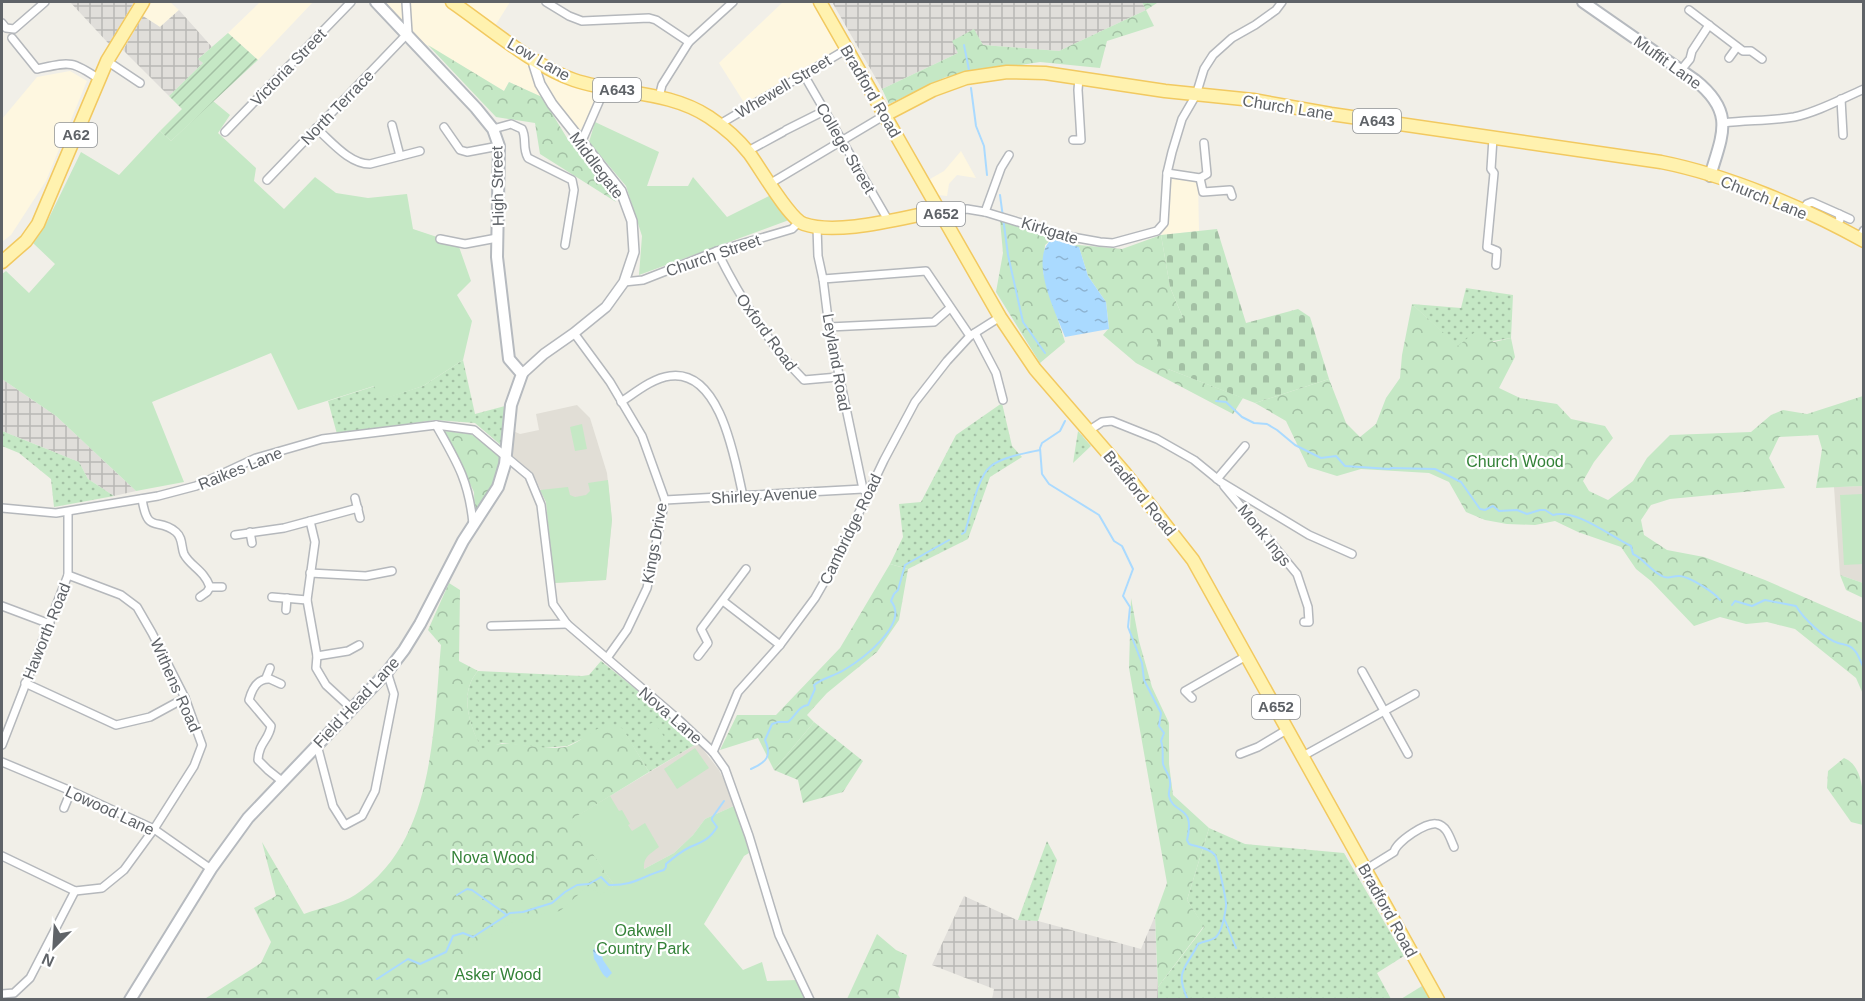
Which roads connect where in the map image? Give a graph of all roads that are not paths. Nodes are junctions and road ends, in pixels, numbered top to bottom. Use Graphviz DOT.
graph roads {
  1 [pos="143,2"];
  2 [pos="351,2"];
  3 [pos="376,2"];
  4 [pos="406,2"];
  5 [pos="453,2"];
  6 [pos="546,2"];
  7 [pos="733,2"];
  8 [pos="820,2"];
  9 [pos="1282,2"];
  10 [pos="1583,2"];
  11 [pos="41,3"];
  12 [pos="1689,10"];
  13 [pos="2,23"];
  14 [pos="1710,25"];
  15 [pos="407,34"];
  16 [pos="12,38"];
  17 [pos="689,42"];
  18 [pos="1737,47"];
  19 [pos="847,49"];
  20 [pos="1729,58"];
  21 [pos="1762,58"];
  22 [pos="536,60"];
  23 [pos="107,61"];
  24 [pos="1681,70"];
  25 [pos="804,75"];
  26 [pos="1079,78"];
  27 [pos="99,79"];
  28 [pos="140,83"];
  29 [pos="605,88"];
  30 [pos="1863,89"];
  31 [pos="1196,95"];
  32 [pos="659,97"];
  33 [pos="1841,99"];
  34 [pos="824,111"];
  35 [pos="885,115"];
  36 [pos="1724,123"];
  37 [pos="720,124"];
  38 [pos="392,125"];
  39 [pos="316,128"];
  40 [pos="444,128"];
  41 [pos="493,129"];
  42 [pos="225,132"];
  43 [pos="1843,135"];
  44 [pos="1493,138"];
  45 [pos="1073,140"];
  46 [pos="842,142"];
  47 [pos="581,143"];
  48 [pos="1204,143"];
  49 [pos="499,146"];
  50 [pos="420,151"];
  51 [pos="748,151"];
  52 [pos="1009,155"];
  53 [pos="400,156"];
  54 [pos="1167,173"];
  55 [pos="1710,176"];
  56 [pos="1200,178"];
  57 [pos="267,180"];
  58 [pos="771,183"];
  59 [pos="1232,196"];
  60 [pos="939,211"];
  61 [pos="1802,211"];
  62 [pos="985,212"];
  63 [pos="1839,214"];
  64 [pos="1850,219"];
  65 [pos="888,220"];
  66 [pos="799,222"];
  67 [pos="1834,226"];
  68 [pos="817,227"];
  69 [pos="1862,236"];
  70 [pos="440,238"];
  71 [pos="497,238"];
  72 [pos="565,244"];
  73 [pos="717,251"];
  74 [pos="2,262"];
  75 [pos="1496,265"];
  76 [pos="823,279"];
  77 [pos="624,282"];
  78 [pos="950,308"];
  79 [pos="1000,317"];
  80 [pos="829,327"];
  81 [pos="574,333"];
  82 [pos="972,335"];
  83 [pos="522,374"];
  84 [pos="838,377"];
  85 [pos="1003,400"];
  86 [pos="621,402"];
  87 [pos="436,425"];
  88 [pos="1088,431"];
  89 [pos="1245,446"];
  90 [pos="506,456"];
  91 [pos="1219,480"];
  92 [pos="866,492"];
  93 [pos="743,496"];
  94 [pos="355,498"];
  95 [pos="142,499"];
  96 [pos="665,500"];
  97 [pos="2,508"];
  98 [pos="358,508"];
  99 [pos="68,512"];
  100 [pos="360,518"];
  101 [pos="310,521"];
  102 [pos="473,526"];
  103 [pos="250,532"];
  104 [pos="236,535"];
  105 [pos="252,543"];
  106 [pos="1352,554"];
  107 [pos="746,569"];
  108 [pos="392,571"];
  109 [pos="310,573"];
  110 [pos="68,575"];
  111 [pos="210,587"];
  112 [pos="222,587"];
  113 [pos="200,597"];
  114 [pos="272,597"];
  115 [pos="287,598"];
  116 [pos="307,600"];
  117 [pos="723,601"];
  118 [pos="2,606"];
  119 [pos="286,610"];
  120 [pos="1310,622"];
  121 [pos="50,624"];
  122 [pos="567,624"];
  123 [pos="491,626"];
  124 [pos="359,645"];
  125 [pos="780,645"];
  126 [pos="1248,655"];
  127 [pos="317,656"];
  128 [pos="698,656"];
  129 [pos="607,658"];
  130 [pos="270,668"];
  131 [pos="1362,671"];
  132 [pos="387,672"];
  133 [pos="266,678"];
  134 [pos="25,683"];
  135 [pos="281,684"];
  136 [pos="1415,694"];
  137 [pos="185,698"];
  138 [pos="1192,698"];
  139 [pos="351,708"];
  140 [pos="1385,710"];
  141 [pos="1288,729"];
  142 [pos="4,730"];
  143 [pos="316,745"];
  144 [pos="2,746"];
  145 [pos="713,752"];
  146 [pos="1240,754"];
  147 [pos="1408,754"];
  148 [pos="1303,756"];
  149 [pos="2,762"];
  150 [pos="283,782"];
  151 [pos="71,791"];
  152 [pos="64,808"];
  153 [pos="154,829"];
  154 [pos="1454,847"];
  155 [pos="2,856"];
  156 [pos="211,868"];
  157 [pos="1365,870"];
  158 [pos="75,891"];
  159 [pos="2,994"];
  160 [pos="130,999"];
  161 [pos="810,999"];
  162 [pos="1438,999"];
  1 -- 23 [label="main road, A62"];
  2 -- 42 [label="street, Victoria Street"];
  3 -- 15 [label="main road, High Street"];
  4 -- 15 [label="street"];
  5 -- 22 [label="main road, Low Lane / A643"];
  6 -- 17 [label="street"];
  7 -- 17 [label="street"];
  8 -- 19 [label="main road, Bradford Road / A652"];
  9 -- 31 [label="street, Kirkgate"];
  10 -- 24 [label="main road, Muffit Lane"];
  11 -- 13 [label="street"];
  12 -- 14 [label="street"];
  14 -- 18 [label="street"];
  14 -- 24 [label="street"];
  15 -- 39 [label="street, North Terrace"];
  15 -- 41 [label="main road, High Street"];
  16 -- 27 [label="street"];
  17 -- 32 [label="street"];
  18 -- 20 [label="street"];
  18 -- 21 [label="street"];
  19 -- 25 [label="street, Whewell Street"];
  19 -- 35 [label="main road, Bradford Road / A652"];
  22 -- 29 [label="main road, Low Lane / A643"];
  22 -- 47 [label="street, Middlegate"];
  23 -- 27 [label="main road, A62"];
  23 -- 28 [label="street"];
  24 -- 36 [label="main road, Muffit Lane"];
  25 -- 34 [label="street, College Street"];
  25 -- 37 [label="street, Whewell Street"];
  26 -- 31 [label="main road, Church Lane / A643"];
  26 -- 35 [label="main road, Church Lane / A643"];
  26 -- 45 [label="street"];
  27 -- 74 [label="main road, A62"];
  29 -- 32 [label="main road, Low Lane / A643"];
  29 -- 47 [label="street"];
  30 -- 33 [label="street"];
  31 -- 44 [label="main road, Church Lane / A643"];
  31 -- 54 [label="street, Kirkgate"];
  32 -- 37 [label="main road, Low Lane / A643"];
  33 -- 36 [label="street"];
  33 -- 43 [label="street"];
  34 -- 46 [label="street, College Street"];
  34 -- 51 [label="street"];
  35 -- 46 [label="street"];
  35 -- 60 [label="main road, Bradford Road / A652"];
  36 -- 55 [label="main road"];
  37 -- 51 [label="main road, Low Lane / A643"];
  38 -- 53 [label="street"];
  39 -- 53 [label="street"];
  39 -- 57 [label="street, North Terrace"];
  40 -- 49 [label="street"];
  41 -- 49 [label="main road, High Street"];
  41 -- 72 [label="street"];
  44 -- 55 [label="main road, Church Lane / A643"];
  44 -- 75 [label="street"];
  46 -- 58 [label="street"];
  46 -- 65 [label="street, College Street"];
  47 -- 77 [label="street, Middlegate"];
  48 -- 56 [label="street"];
  49 -- 71 [label="main road, High Street"];
  50 -- 53 [label="street"];
  51 -- 58 [label="main road, Low Lane / A643"];
  52 -- 62 [label="street"];
  54 -- 56 [label="street"];
  54 -- 62 [label="street, Kirkgate"];
  55 -- 61 [label="main road, Church Lane / A643"];
  56 -- 59 [label="street"];
  58 -- 66 [label="main road, Low Lane"];
  60 -- 62 [label="street, Kirkgate"];
  60 -- 65 [label="main road, Kirkgate"];
  60 -- 79 [label="main road, Bradford Road / A652"];
  61 -- 63 [label="street"];
  61 -- 67 [label="main road, Church Lane / A643"];
  63 -- 64 [label="street"];
  63 -- 67 [label="street"];
  65 -- 68 [label="main road, Kirkgate"];
  66 -- 68 [label="main road, Kirkgate"];
  66 -- 73 [label="street, Church Street"];
  67 -- 69 [label="main road, Church Lane / A643"];
  68 -- 76 [label="street, Leyland Road"];
  70 -- 71 [label="street"];
  71 -- 83 [label="main road, High Street"];
  73 -- 77 [label="street, Church Street"];
  73 -- 84 [label="street, Oxford Road"];
  76 -- 78 [label="street"];
  76 -- 80 [label="street, Leyland Road"];
  77 -- 81 [label="street, Middlegate"];
  78 -- 80 [label="street"];
  78 -- 82 [label="street"];
  79 -- 82 [label="street, Cambridge Road"];
  79 -- 88 [label="main road, Bradford Road / A652"];
  80 -- 84 [label="street, Leyland Road"];
  81 -- 83 [label="street, Middlegate"];
  81 -- 86 [label="street, Kings Drive"];
  82 -- 85 [label="street"];
  82 -- 92 [label="street, Cambridge Road"];
  83 -- 90 [label="main road, Field Head Lane"];
  84 -- 92 [label="street, Leyland Road"];
  86 -- 93 [label="street"];
  86 -- 96 [label="street, Kings Drive"];
  87 -- 90 [label="street, Raikes Lane"];
  87 -- 95 [label="street, Raikes Lane"];
  87 -- 102 [label="street"];
  88 -- 91 [label="street, Monk Ings"];
  88 -- 126 [label="main road, Bradford Road / A652"];
  89 -- 91 [label="street"];
  90 -- 102 [label="main road, Field Head Lane"];
  90 -- 122 [label="street, Nova Lane"];
  91 -- 106 [label="street, Monk Ings"];
  91 -- 120 [label="street, Monk Ings"];
  92 -- 93 [label="street, Shirley Avenue"];
  92 -- 125 [label="street, Cambridge Road"];
  93 -- 96 [label="street, Shirley Avenue"];
  94 -- 98 [label="street"];
  95 -- 99 [label="street, Raikes Lane"];
  95 -- 111 [label="street"];
  96 -- 129 [label="street, Kings Drive"];
  97 -- 99 [label="street, Raikes Lane"];
  98 -- 100 [label="street"];
  98 -- 101 [label="street"];
  99 -- 110 [label="street, Haworth Road"];
  101 -- 103 [label="street"];
  101 -- 109 [label="street"];
  102 -- 132 [label="main road, Field Head Lane"];
  103 -- 104 [label="street"];
  103 -- 105 [label="street"];
  107 -- 117 [label="street"];
  108 -- 109 [label="street"];
  109 -- 116 [label="street"];
  110 -- 121 [label="street, Haworth Road"];
  110 -- 137 [label="street, Withens Road"];
  111 -- 112 [label="street"];
  111 -- 113 [label="street"];
  114 -- 115 [label="street"];
  115 -- 116 [label="street"];
  115 -- 119 [label="street"];
  116 -- 127 [label="street"];
  117 -- 125 [label="street"];
  117 -- 128 [label="street"];
  118 -- 121 [label="street"];
  121 -- 134 [label="street, Haworth Road"];
  122 -- 123 [label="street"];
  122 -- 129 [label="street, Nova Lane"];
  124 -- 127 [label="street"];
  125 -- 145 [label="street, Cambridge Road"];
  126 -- 138 [label="street"];
  126 -- 141 [label="main road, Bradford Road / A652"];
  127 -- 139 [label="street"];
  129 -- 145 [label="street, Nova Lane"];
  130 -- 133 [label="street"];
  131 -- 140 [label="street"];
  132 -- 139 [label="main road, Field Head Lane"];
  132 -- 143 [label="street"];
  133 -- 135 [label="street"];
  133 -- 150 [label="street"];
  134 -- 137 [label="street"];
  134 -- 142 [label="street, Haworth Road"];
  136 -- 140 [label="street"];
  137 -- 153 [label="street, Withens Road"];
  139 -- 143 [label="main road, Field Head Lane"];
  140 -- 147 [label="street"];
  140 -- 148 [label="street"];
  141 -- 146 [label="street"];
  141 -- 148 [label="main road, Bradford Road / A652"];
  142 -- 144 [label="street, Haworth Road"];
  143 -- 150 [label="main road, Field Head Lane"];
  145 -- 161 [label="street, Nova Lane"];
  148 -- 157 [label="main road, Bradford Road / A652"];
  149 -- 151 [label="street, Lowood Lane"];
  150 -- 156 [label="main road, Field Head Lane"];
  151 -- 152 [label="street"];
  151 -- 153 [label="street, Lowood Lane"];
  153 -- 156 [label="street, Lowood Lane"];
  153 -- 158 [label="street, Withens Road"];
  154 -- 157 [label="street"];
  155 -- 158 [label="street"];
  156 -- 160 [label="main road, Field Head Lane"];
  157 -- 162 [label="main road, Bradford Road / A652"];
  158 -- 159 [label="street"];
}
